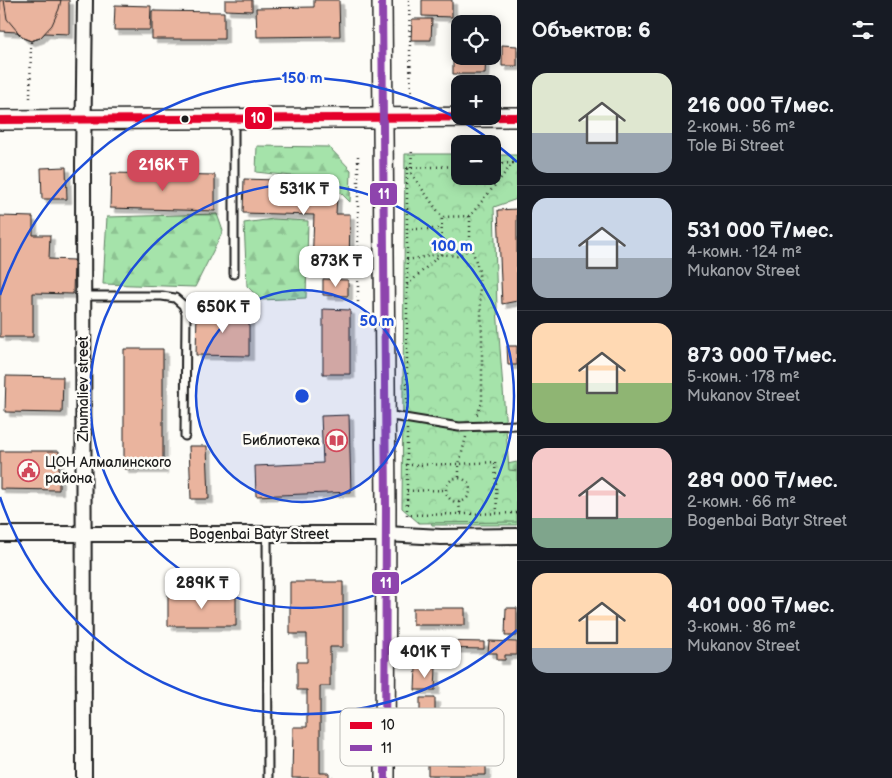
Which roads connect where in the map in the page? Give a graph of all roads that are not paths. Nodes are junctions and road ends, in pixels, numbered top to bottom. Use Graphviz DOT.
graph roads {
  1 [pos="85,0"];
  2 [pos="382,0"];
  3 [pos="517,117"];
  4 [pos="383,118"];
  5 [pos="234,119"];
  6 [pos="0,120"];
  7 [pos="84,120"];
  8 [pos="234,274"];
  9 [pos="83,296"];
  10 [pos="385,415"];
  11 [pos="517,424"];
  12 [pos="185,436"];
  13 [pos="0,534"];
  14 [pos="83,534"];
  15 [pos="267,534"];
  16 [pos="386,534"];
  17 [pos="517,536"];
  18 [pos="385,708"];
  19 [pos="84,778"];
  20 [pos="268,778"];
  1 -- 7 [label="street, Zhumaliev street"];
  2 -- 4 [label="main road"];
  3 -- 4 [label="main road"];
  4 -- 5 [label="main road"];
  4 -- 10 [label="main road"];
  5 -- 7 [label="main road"];
  5 -- 8 [label="lane"];
  6 -- 7 [label="main road"];
  7 -- 9 [label="street, Zhumaliev street"];
  9 -- 12 [label="lane"];
  9 -- 14 [label="street, Zhumaliev street"];
  10 -- 11 [label="lane"];
  10 -- 16 [label="main road"];
  13 -- 14 [label="street, Bogenbai Batyr Street"];
  14 -- 15 [label="street, Bogenbai Batyr Street"];
  14 -- 19 [label="street, Zhumaliev street"];
  15 -- 16 [label="street, Bogenbai Batyr Street"];
  15 -- 20 [label="lane"];
  16 -- 17 [label="street, Bogenbai Batyr Street"];
  16 -- 18 [label="main road"];
}
